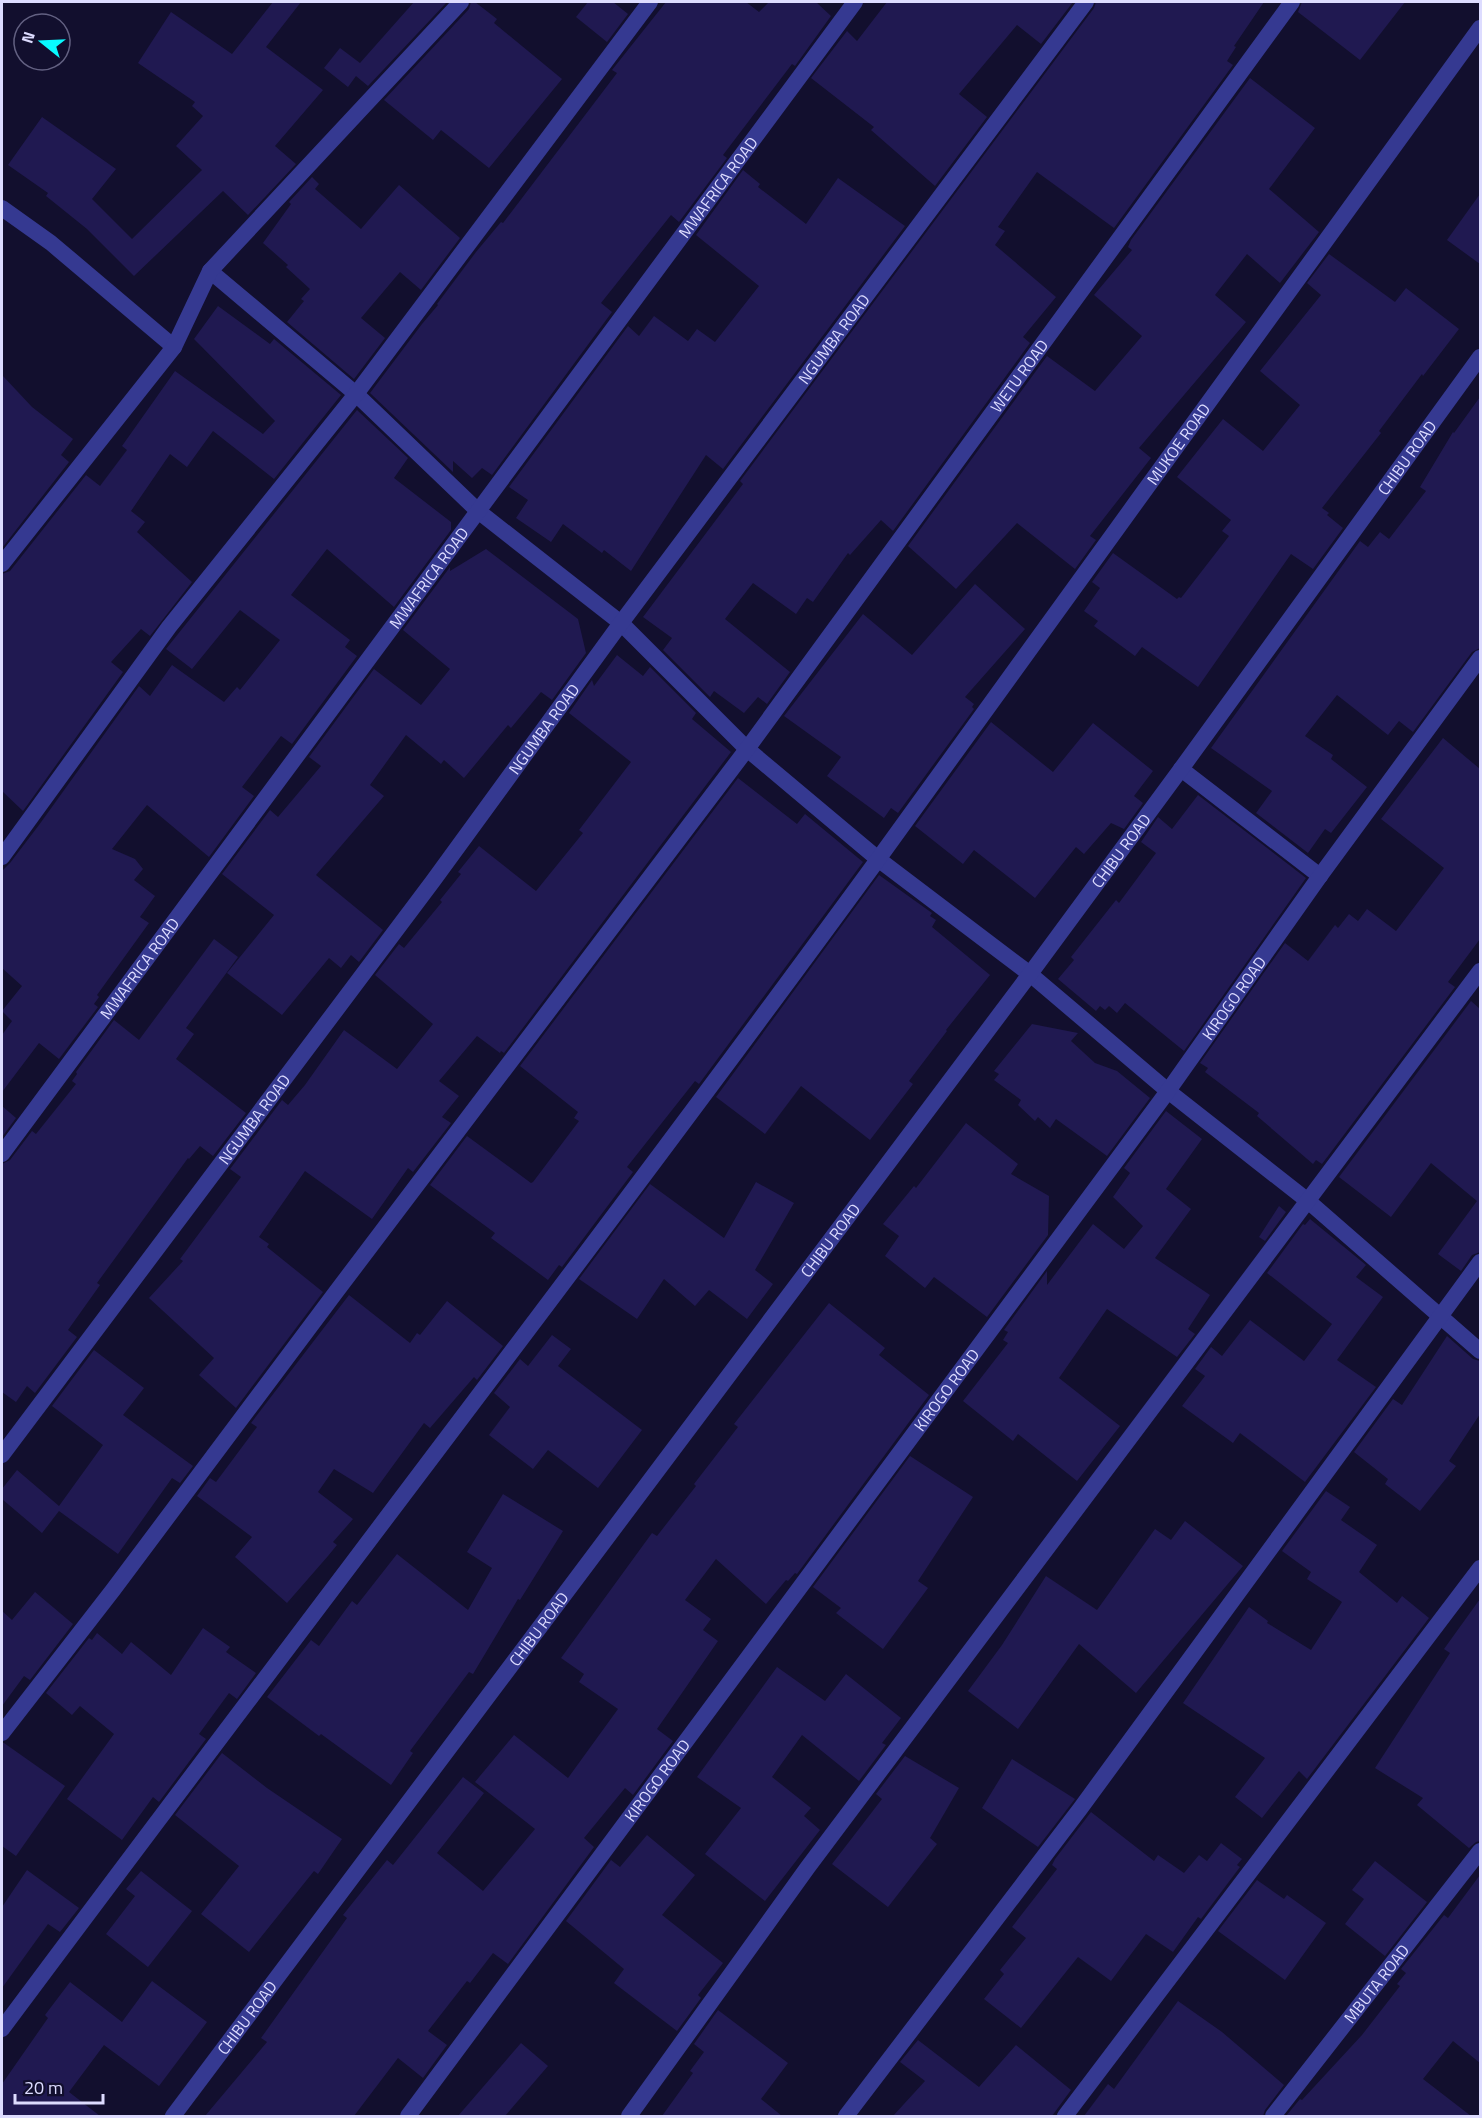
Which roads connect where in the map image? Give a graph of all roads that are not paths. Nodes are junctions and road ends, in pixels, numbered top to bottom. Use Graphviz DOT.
graph roads {
  1 [pos="461,2"];
  2 [pos="650,2"];
  3 [pos="855,2"];
  4 [pos="1086,2"];
  5 [pos="1292,2"];
  6 [pos="1480,28"];
  7 [pos="2,208"];
  8 [pos="210,272"];
  9 [pos="174,347"];
  10 [pos="1480,357"];
  11 [pos="356,394"];
  12 [pos="478,511"];
  13 [pos="2,564"];
  14 [pos="621,622"];
  15 [pos="1480,658"];
  16 [pos="747,749"];
  17 [pos="1182,769"];
  18 [pos="2,856"];
  19 [pos="878,859"];
  20 [pos="1320,876"];
  21 [pos="1480,971"];
  22 [pos="1030,974"];
  23 [pos="1168,1091"];
  24 [pos="2,1154"];
  25 [pos="1308,1201"];
  26 [pos="1480,1262"];
  27 [pos="1441,1315"];
  28 [pos="1480,1351"];
  29 [pos="2,1455"];
  30 [pos="1480,1568"];
  31 [pos="2,1733"];
  32 [pos="1480,1851"];
  33 [pos="2,2029"];
  34 [pos="172,2116"];
  35 [pos="408,2116"];
  36 [pos="629,2116"];
  37 [pos="846,2116"];
  38 [pos="1065,2116"];
  39 [pos="1273,2116"];
  1 -- 8 [label="street"];
  2 -- 11 [label="street"];
  3 -- 12 [label="street, MWAFRICA ROAD"];
  4 -- 14 [label="street, NGUMBA ROAD"];
  5 -- 16 [label="street, WETU ROAD"];
  6 -- 19 [label="street, MUKOE ROAD"];
  7 -- 9 [label="street"];
  8 -- 9 [label="street"];
  8 -- 11 [label="street"];
  9 -- 13 [label="street"];
  10 -- 17 [label="street, CHIBU ROAD"];
  11 -- 12 [label="street"];
  11 -- 18 [label="street"];
  12 -- 14 [label="street"];
  12 -- 24 [label="street, MWAFRICA ROAD"];
  14 -- 16 [label="street"];
  14 -- 29 [label="street, NGUMBA ROAD"];
  15 -- 20 [label="street, KIROGO ROAD"];
  16 -- 19 [label="street"];
  16 -- 31 [label="street, WETU ROAD"];
  17 -- 20 [label="street"];
  17 -- 22 [label="street, CHIBU ROAD"];
  19 -- 22 [label="street"];
  19 -- 33 [label="street, MUKOE ROAD"];
  20 -- 23 [label="street, KIROGO ROAD"];
  21 -- 25 [label="street"];
  22 -- 23 [label="street"];
  22 -- 34 [label="street, CHIBU ROAD"];
  23 -- 25 [label="street"];
  23 -- 35 [label="street, KIROGO ROAD"];
  25 -- 27 [label="street"];
  25 -- 36 [label="street"];
  26 -- 27 [label="street"];
  27 -- 28 [label="street"];
  27 -- 37 [label="street"];
  30 -- 38 [label="street"];
  32 -- 39 [label="street, MBUTA ROAD"];
}
